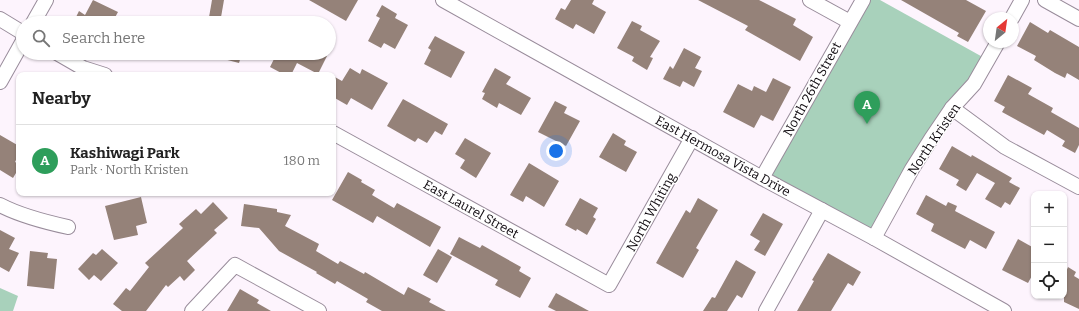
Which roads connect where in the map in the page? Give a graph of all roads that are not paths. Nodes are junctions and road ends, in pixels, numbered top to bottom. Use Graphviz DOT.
graph roads {
  1 [pos="46,0"];
  2 [pos="443,0"];
  3 [pos="810,0"];
  4 [pos="863,0"];
  5 [pos="1022,0"];
  6 [pos="1044,0"];
  7 [pos="1015,12"];
  8 [pos="37,16"];
  9 [pos="0,19"];
  10 [pos="1079,19"];
  11 [pos="850,22"];
  12 [pos="16,29"];
  13 [pos="995,48"];
  14 [pos="16,53"];
  15 [pos="69,60"];
  16 [pos="96,72"];
  17 [pos="0,82"];
  18 [pos="952,108"];
  19 [pos="336,135"];
  20 [pos="692,138"];
  21 [pos="762,178"];
  22 [pos="1079,187"];
  23 [pos="0,205"];
  24 [pos="822,210"];
  25 [pos="68,227"];
  26 [pos="874,238"];
  27 [pos="609,286"];
  28 [pos="192,311"];
  29 [pos="319,311"];
  30 [pos="766,311"];
  31 [pos="1004,311"];
  1 -- 8 [label="street"];
  2 -- 20 [label="street, East Hermosa Vista Drive"];
  3 -- 11 [label="street"];
  4 -- 11 [label="street, North 26th Street"];
  5 -- 7 [label="street"];
  6 -- 10 [label="street"];
  9 -- 12 [label="street"];
  11 -- 21 [label="street, North 26th Street"];
  13 -- 18 [label="street, North Kristen"];
  14 -- 17 [label="street"];
  15 -- 16 [label="street"];
  18 -- 22 [label="street"];
  18 -- 26 [label="street, North Kristen"];
  19 -- 27 [label="street, East Laurel Street"];
  20 -- 21 [label="street, East Hermosa Vista Drive"];
  20 -- 27 [label="street, North Whiting"];
  21 -- 24 [label="street, East Hermosa Vista Drive"];
  23 -- 25 [label="street"];
  24 -- 26 [label="street, East Hermosa Vista Drive"];
  24 -- 30 [label="street"];
  26 -- 31 [label="street, East Hermosa Vista Drive"];
  28 -- 29 [label="street"];
}
